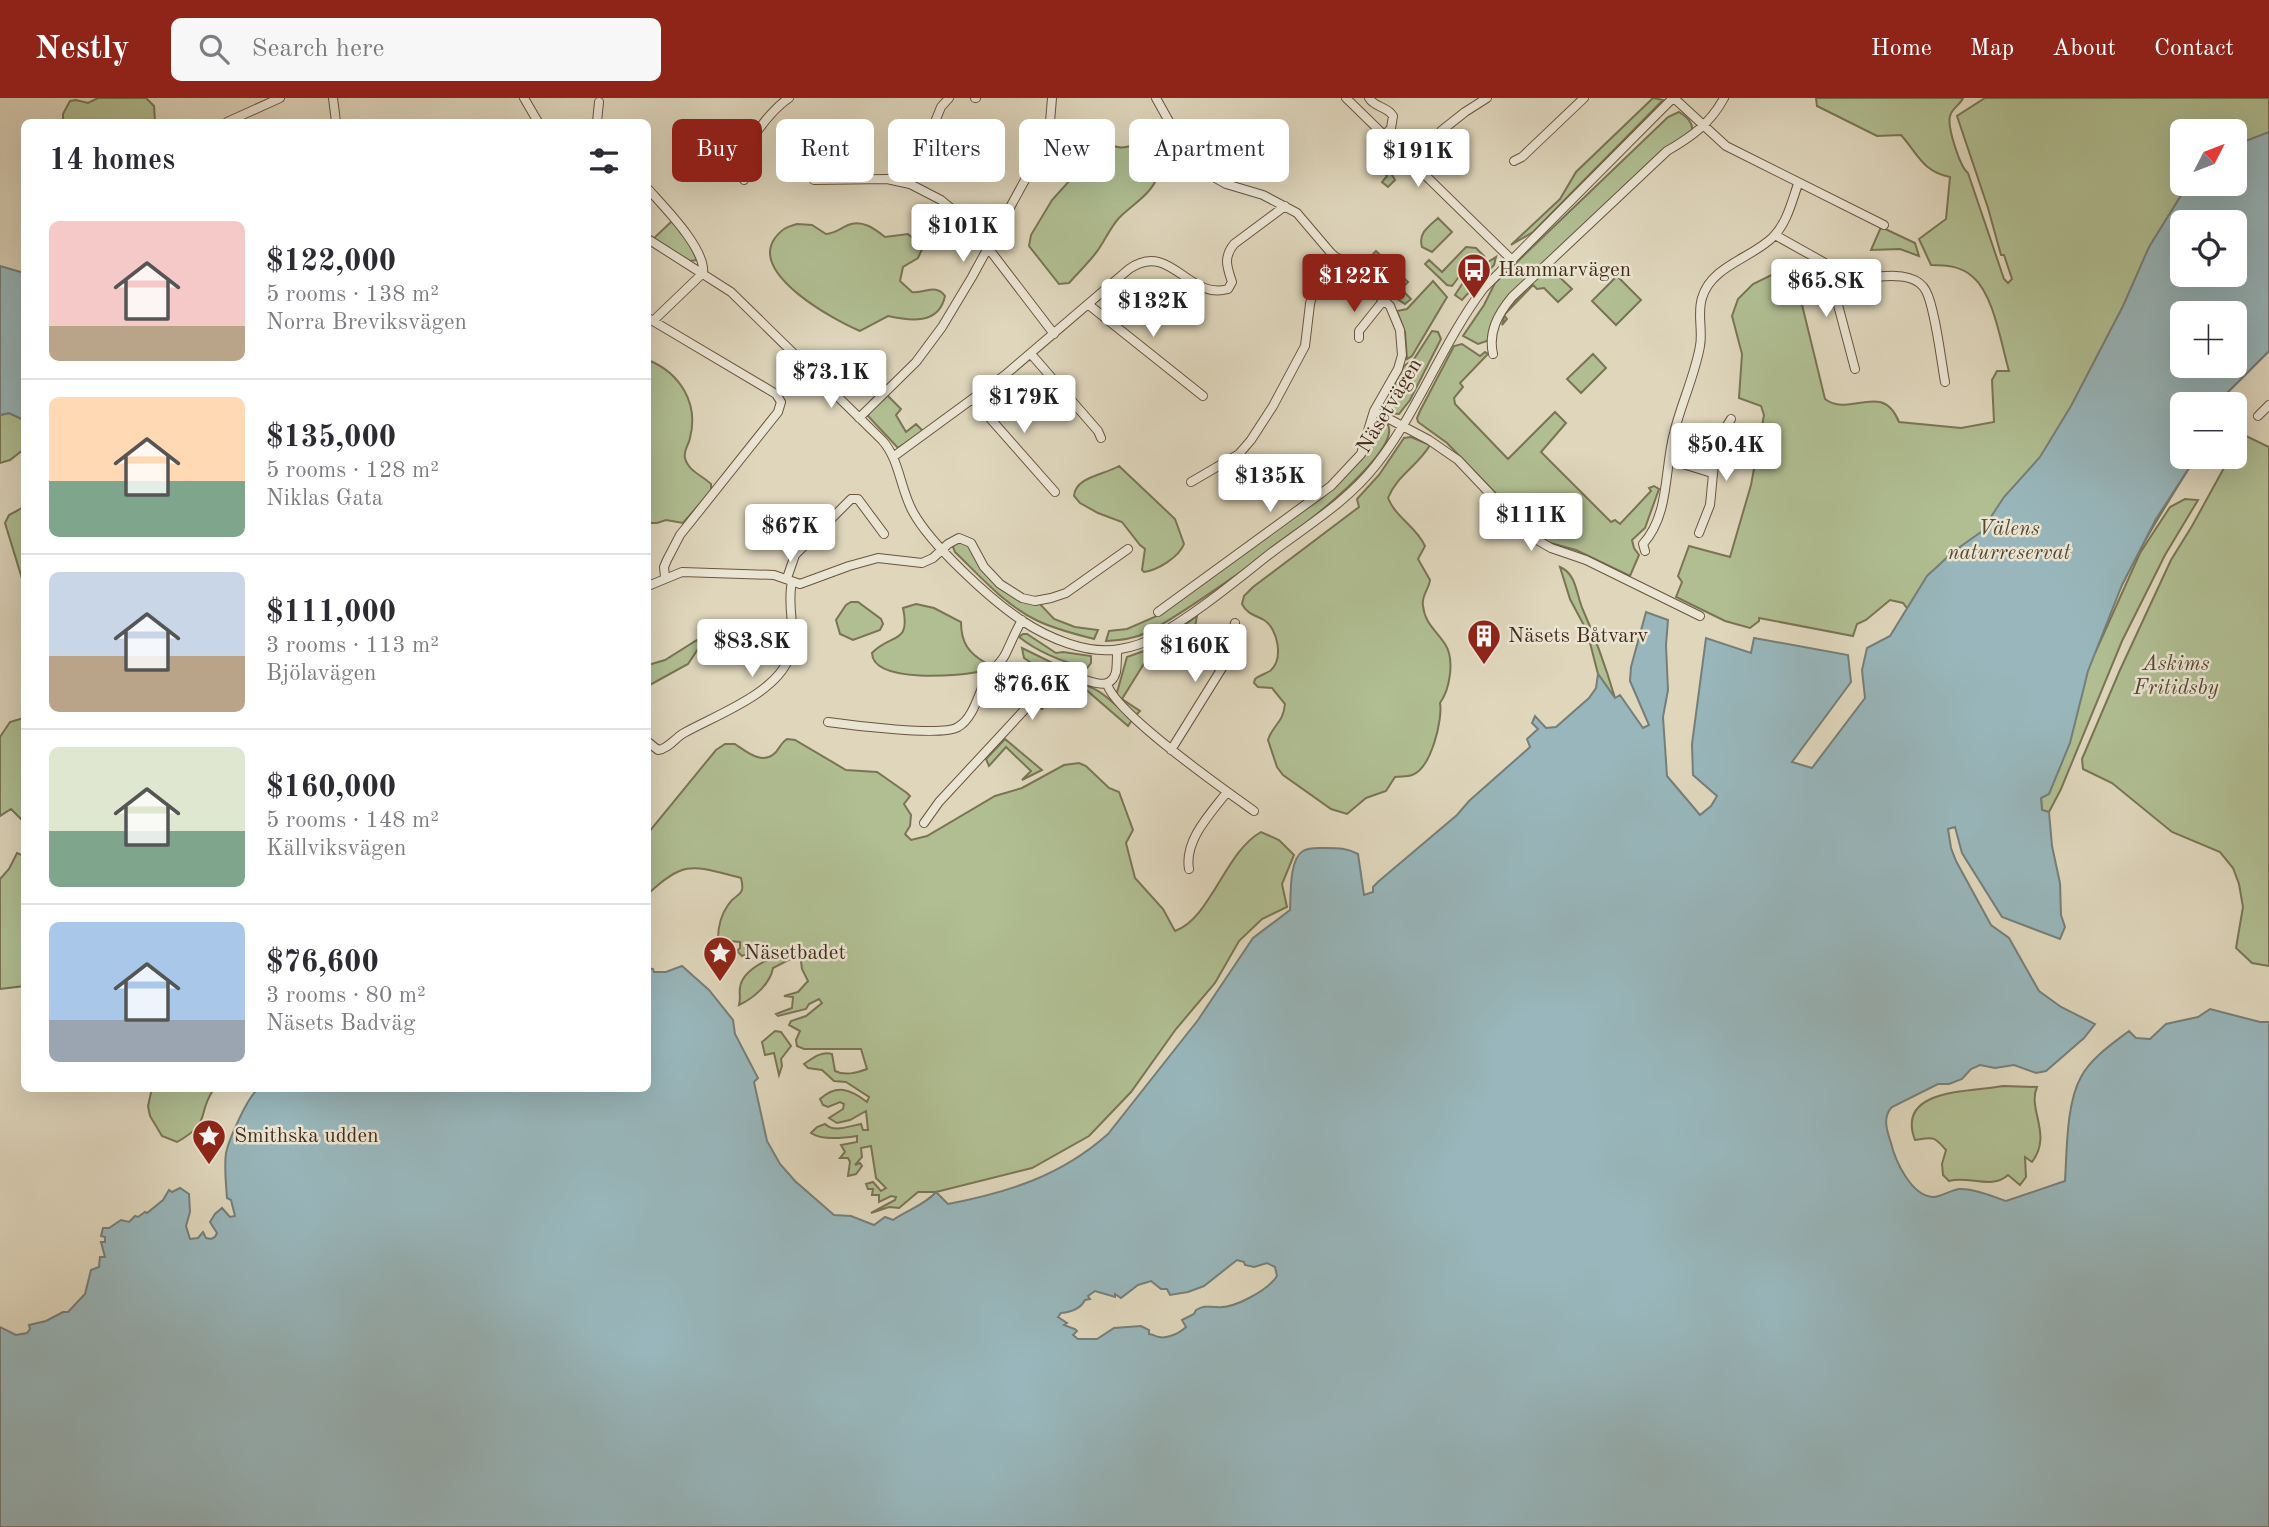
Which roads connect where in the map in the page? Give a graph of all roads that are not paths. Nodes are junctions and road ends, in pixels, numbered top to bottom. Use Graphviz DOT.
graph roads {
  1 [pos="280,98"];
  2 [pos="333,98"];
  3 [pos="524,98"];
  4 [pos="789,98"];
  5 [pos="949,98"];
  6 [pos="1052,98"];
  7 [pos="1156,98"];
  8 [pos="1346,98"];
  9 [pos="1369,98"];
  10 [pos="1487,98"];
  11 [pos="1584,98"];
  12 [pos="1673,98"];
  13 [pos="1724,98"];
  14 [pos="599,102"];
  15 [pos="234,119"];
  16 [pos="336,119"];
  17 [pos="536,119"];
  18 [pos="597,119"];
  19 [pos="762,126"];
  20 [pos="1703,127"];
  21 [pos="1441,131"];
  22 [pos="1384,136"];
  23 [pos="1514,161"];
  24 [pos="874,178"];
  25 [pos="910,184"];
  26 [pos="1798,184"];
  27 [pos="651,193"];
  28 [pos="1285,206"];
  29 [pos="1884,225"];
  30 [pos="1775,235"];
  31 [pos="651,241"];
  32 [pos="988,248"];
  33 [pos="1338,258"];
  34 [pos="1511,259"];
  35 [pos="1839,273"];
  36 [pos="703,274"];
  37 [pos="1383,300"];
  38 [pos="1089,305"];
  39 [pos="651,319"];
  40 [pos="651,321"];
  41 [pos="1054,334"];
  42 [pos="1359,338"];
  43 [pos="1031,354"];
  44 [pos="1493,354"];
  45 [pos="1855,369"];
  46 [pos="1945,382"];
  47 [pos="1203,396"];
  48 [pos="973,399"];
  49 [pos="2269,405"];
  50 [pos="1374,411"];
  51 [pos="2258,416"];
  52 [pos="859,418"];
  53 [pos="1731,419"];
  54 [pos="1402,425"];
  55 [pos="1101,438"];
  56 [pos="893,457"];
  57 [pos="1670,460"];
  58 [pos="1712,473"];
  59 [pos="1191,482"];
  60 [pos="1055,492"];
  61 [pos="1699,533"];
  62 [pos="884,534"];
  63 [pos="1128,549"];
  64 [pos="942,550"];
  65 [pos="1645,551"];
  66 [pos="666,577"];
  67 [pos="790,580"];
  68 [pos="651,584"];
  69 [pos="1158,612"];
  70 [pos="1700,616"];
  71 [pos="1022,621"];
  72 [pos="1235,624"];
  73 [pos="1117,650"];
  74 [pos="1107,683"];
  75 [pos="828,722"];
  76 [pos="651,744"];
  77 [pos="1171,750"];
  78 [pos="1227,792"];
  79 [pos="1254,811"];
  80 [pos="924,823"];
  81 [pos="1189,869"];
  1 -- 15 [label="street"];
  2 -- 16 [label="street"];
  3 -- 17 [label="street"];
  4 -- 19 [label="street"];
  5 -- 25 [label="street"];
  6 -- 32 [label="street"];
  7 -- 28 [label="street"];
  8 -- 22 [label="street"];
  9 -- 22 [label="street"];
  10 -- 21 [label="street"];
  11 -- 23 [label="street"];
  12 -- 20 [label="street"];
  12 -- 34 [label="street, Näsetvägen"];
  13 -- 20 [label="street"];
  14 -- 18 [label="street"];
  20 -- 26 [label="street"];
  20 -- 44 [label="street"];
  22 -- 34 [label="street"];
  24 -- 25 [label="street"];
  25 -- 32 [label="street"];
  26 -- 29 [label="street"];
  26 -- 30 [label="street"];
  27 -- 36 [label="street"];
  28 -- 33 [label="street"];
  28 -- 38 [label="street"];
  30 -- 35 [label="street"];
  30 -- 57 [label="street"];
  31 -- 36 [label="street"];
  32 -- 41 [label="street"];
  32 -- 52 [label="street"];
  33 -- 37 [label="street"];
  33 -- 59 [label="street"];
  34 -- 54 [label="street, Näsetvägen"];
  35 -- 45 [label="street"];
  35 -- 46 [label="street"];
  36 -- 39 [label="street"];
  36 -- 52 [label="street"];
  37 -- 42 [label="street"];
  37 -- 50 [label="street"];
  38 -- 41 [label="street"];
  38 -- 47 [label="street"];
  40 -- 66 [label="street"];
  41 -- 43 [label="street"];
  43 -- 48 [label="street"];
  43 -- 55 [label="street"];
  48 -- 56 [label="street"];
  48 -- 60 [label="street"];
  49 -- 51 [label="street"];
  50 -- 54 [label="street"];
  50 -- 69 [label="street"];
  52 -- 56 [label="street"];
  53 -- 58 [label="street"];
  54 -- 70 [label="street"];
  54 -- 73 [label="street, Näsetvägen"];
  56 -- 64 [label="street, Näsetvägen"];
  57 -- 58 [label="street"];
  57 -- 65 [label="street"];
  58 -- 61 [label="street"];
  62 -- 67 [label="street"];
  63 -- 64 [label="street"];
  64 -- 67 [label="street"];
  64 -- 71 [label="street, Näsetvägen"];
  66 -- 67 [label="street"];
  66 -- 68 [label="street"];
  67 -- 76 [label="street"];
  71 -- 73 [label="street, Näsetvägen"];
  71 -- 75 [label="street"];
  72 -- 77 [label="street"];
  73 -- 74 [label="street"];
  74 -- 77 [label="street"];
  74 -- 80 [label="street"];
  77 -- 78 [label="street"];
  78 -- 79 [label="street"];
  78 -- 81 [label="street"];
}
